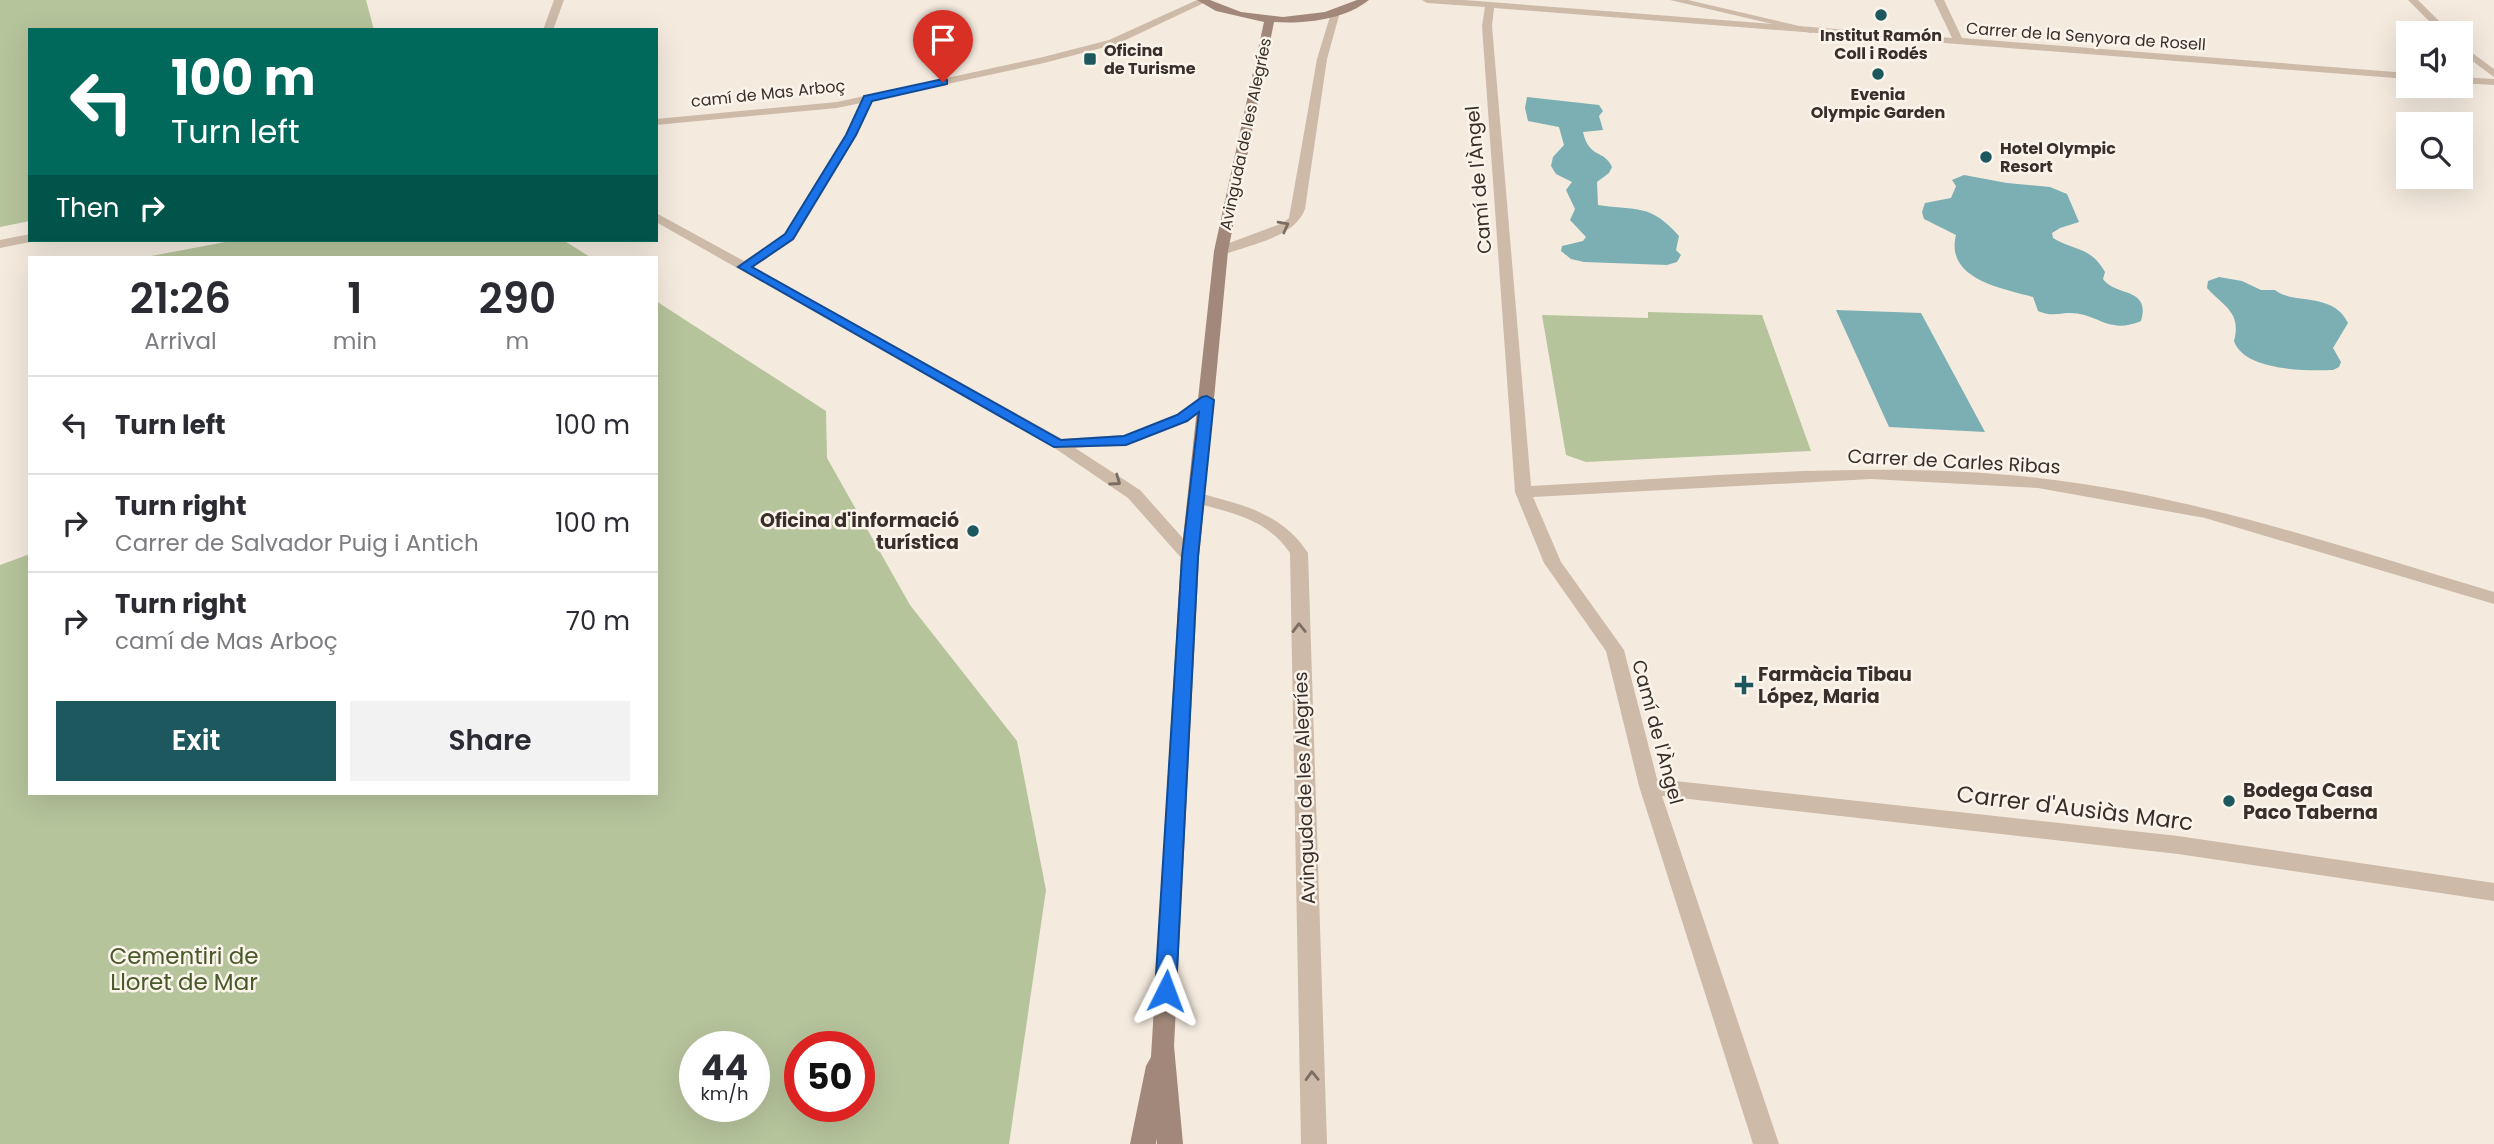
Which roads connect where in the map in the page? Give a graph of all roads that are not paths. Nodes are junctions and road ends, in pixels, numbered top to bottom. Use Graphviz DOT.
graph roads {
  1 [pos="559,0"];
  2 [pos="1364,0"];
  3 [pos="1427,0"];
  4 [pos="1675,0"];
  5 [pos="1939,0"];
  6 [pos="2413,0"];
  7 [pos="1203,1"];
  8 [pos="1490,5"];
  9 [pos="1699,7"];
  10 [pos="1335,12"];
  11 [pos="1270,18"];
  12 [pos="2434,21"];
  13 [pos="1699,22"];
  14 [pos="549,28"];
  15 [pos="1818,31"];
  16 [pos="1959,42"];
  17 [pos="2473,57"];
  18 [pos="2494,74"];
  19 [pos="2396,75"];
  20 [pos="2473,81"];
  21 [pos="2494,82"];
  22 [pos="868,99"];
  23 [pos="658,120"];
  24 [pos="658,218"];
  25 [pos="28,238"];
  26 [pos="0,244"];
  27 [pos="1221,251"];
  28 [pos="744,267"];
  29 [pos="1207,400"];
  30 [pos="1059,444"];
  31 [pos="1524,492"];
  32 [pos="1198,498"];
  33 [pos="1190,557"];
  34 [pos="2494,597"];
  35 [pos="1649,786"];
  36 [pos="2494,892"];
  37 [pos="1162,1046"];
  38 [pos="1143,1144"];
  39 [pos="1170,1144"];
  40 [pos="1314,1144"];
  41 [pos="1766,1144"];
  1 -- 14 [label="street"];
  2 -- 10 [label="main road"];
  3 -- 8 [label="street, Carrer de la Senyora de Rosell"];
  4 -- 9 [label="street"];
  5 -- 16 [label="street"];
  6 -- 12 [label="street"];
  7 -- 11 [label="main road"];
  7 -- 22 [label="street, camí de Mas Arboç"];
  8 -- 13 [label="street, Carrer de la Senyora de Rosell"];
  8 -- 31 [label="street, Camí de l'Àngel"];
  9 -- 13 [label="street"];
  9 -- 15 [label="street"];
  10 -- 11 [label="main road"];
  27 -- 10 [label="street, Avinguda de les Alegríes, one-way"];
  11 -- 27 [label="main road, Avinguda de les Alegríes"];
  13 -- 15 [label="street, Carrer de la Senyora de Rosell"];
  15 -- 16 [label="street, Carrer de la Senyora de Rosell"];
  16 -- 19 [label="street, Carrer de la Senyora de Rosell"];
  17 -- 18 [label="street"];
  20 -- 21 [label="street"];
  22 -- 23 [label="street, camí de Mas Arboç"];
  22 -- 28 [label="street"];
  24 -- 28 [label="street"];
  25 -- 26 [label="street"];
  27 -- 29 [label="main road"];
  28 -- 30 [label="street"];
  29 -- 30 [label="street"];
  29 -- 32 [label="main road"];
  30 -- 33 [label="street, one-way"];
  31 -- 34 [label="street, Carrer de Carles Ribas"];
  31 -- 35 [label="street, Camí de l'Àngel"];
  32 -- 33 [label="main road"];
  40 -- 32 [label="street, Avinguda de les Alegríes, one-way"];
  33 -- 37 [label="main road"];
  35 -- 36 [label="street, Carrer d'Ausiàs Marc"];
  35 -- 41 [label="street, Camí de l'Àngel"];
  37 -- 38 [label="main road"];
  37 -- 39 [label="main road"];
}
